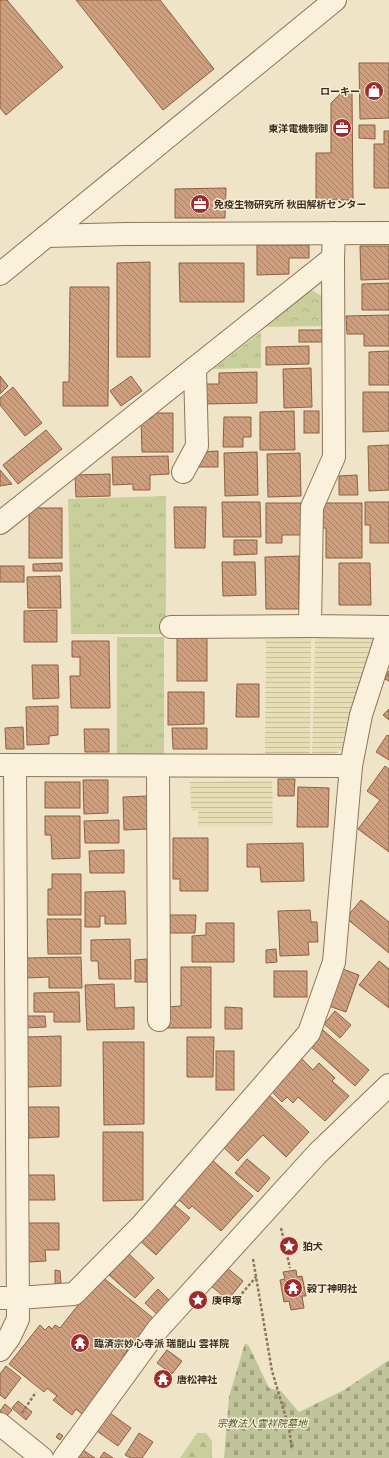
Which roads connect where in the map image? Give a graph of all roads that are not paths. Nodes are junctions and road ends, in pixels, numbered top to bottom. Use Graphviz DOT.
graph roads {
  1 [pos="335,0"];
  2 [pos="334,233"];
  3 [pos="389,233"];
  4 [pos="47,236"];
  5 [pos="333,258"];
  6 [pos="0,274"];
  7 [pos="195,368"];
  8 [pos="183,472"];
  9 [pos="0,523"];
  10 [pos="310,626"];
  11 [pos="171,627"];
  12 [pos="389,628"];
  13 [pos="7,765"];
  14 [pos="158,766"];
  15 [pos="351,766"];
  16 [pos="159,1020"];
  17 [pos="389,1084"];
  18 [pos="9,1298"];
  19 [pos="0,1350"];
  20 [pos="0,1424"];
  21 [pos="42,1458"];
  22 [pos="64,1458"];
  1 -- 4 [label="street"];
  2 -- 3 [label="street"];
  2 -- 4 [label="street"];
  2 -- 5 [label="street"];
  4 -- 6 [label="street"];
  5 -- 7 [label="street"];
  5 -- 10 [label="street"];
  7 -- 8 [label="street"];
  7 -- 9 [label="street"];
  10 -- 11 [label="street"];
  10 -- 12 [label="street"];
  12 -- 15 [label="street"];
  13 -- 14 [label="street"];
  13 -- 18 [label="street"];
  14 -- 15 [label="street"];
  14 -- 16 [label="street"];
  15 -- 18 [label="street"];
  17 -- 22 [label="street"];
  18 -- 19 [label="street"];
  20 -- 21 [label="street"];
}
